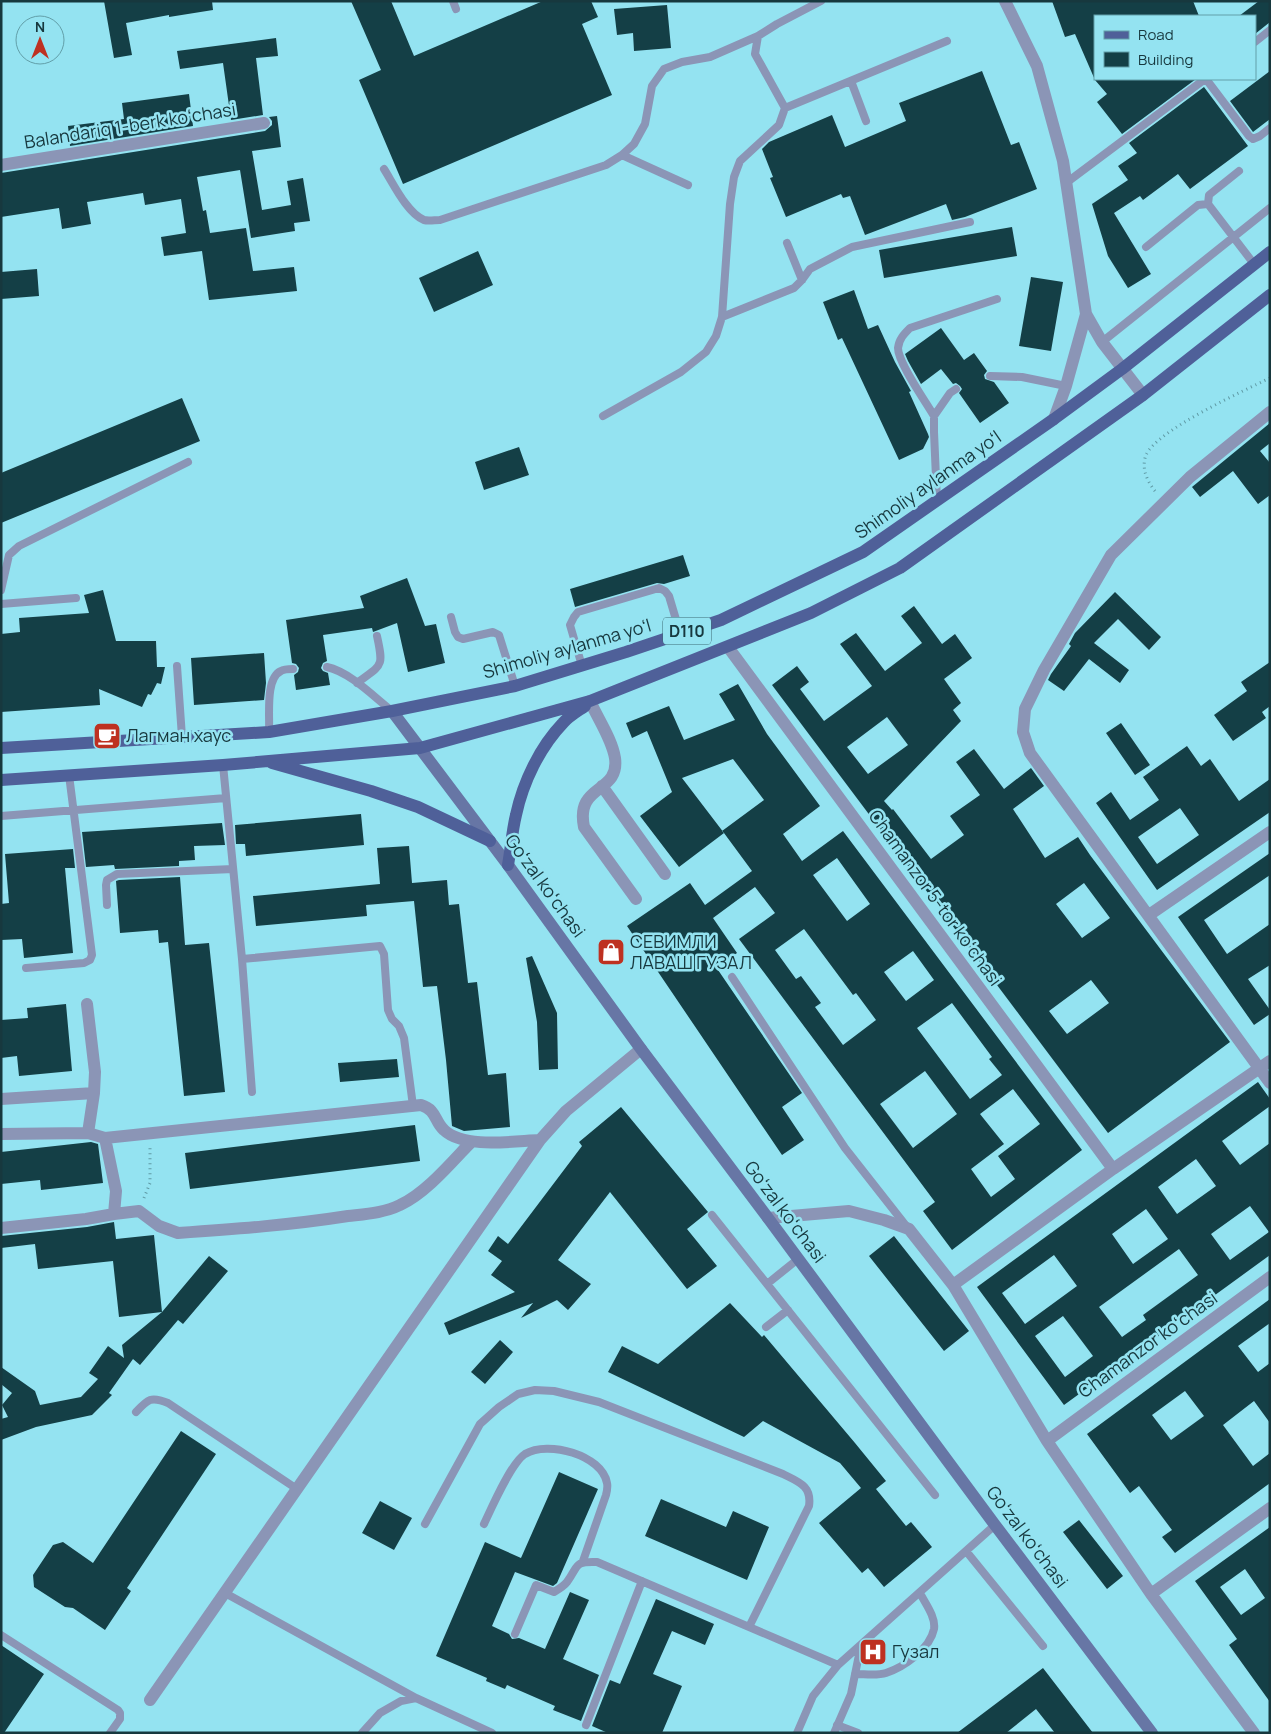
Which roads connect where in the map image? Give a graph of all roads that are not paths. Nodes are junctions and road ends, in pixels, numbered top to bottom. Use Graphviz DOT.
graph roads {
  1 [pos="453,1"];
  2 [pos="821,1"];
  3 [pos="1005,1"];
  4 [pos="808,4"];
  5 [pos="456,9"];
  6 [pos="1270,30"];
  7 [pos="758,36"];
  8 [pos="947,41"];
  9 [pos="1256,41"];
  10 [pos="1205,80"];
  11 [pos="1207,80"];
  12 [pos="851,81"];
  13 [pos="785,108"];
  14 [pos="866,121"];
  15 [pos="264,122"];
  16 [pos="1270,128"];
  17 [pos="622,156"];
  18 [pos="1,164"];
  19 [pos="384,169"];
  20 [pos="1239,171"];
  21 [pos="1066,183"];
  22 [pos="688,185"];
  23 [pos="1208,204"];
  24 [pos="1270,208"];
  25 [pos="970,222"];
  26 [pos="1234,237"];
  27 [pos="787,244"];
  28 [pos="1146,247"];
  29 [pos="1270,252"];
  30 [pos="1254,264"];
  31 [pos="802,280"];
  32 [pos="1270,295"];
  33 [pos="997,299"];
  34 [pos="1086,314"];
  35 [pos="722,318"];
  36 [pos="1102,342"];
  37 [pos="1122,369"];
  38 [pos="990,376"];
  39 [pos="1066,386"];
  40 [pos="956,389"];
  41 [pos="1143,395"];
  42 [pos="1270,412"];
  43 [pos="603,416"];
  44 [pos="934,416"];
  45 [pos="1054,419"];
  46 [pos="188,462"];
  47 [pos="937,502"];
  48 [pos="3,567"];
  49 [pos="1,590"];
  50 [pos="76,598"];
  51 [pos="1,604"];
  52 [pos="451,617"];
  53 [pos="680,633"];
  54 [pos="377,636"];
  55 [pos="728,647"];
  56 [pos="177,666"];
  57 [pos="582,666"];
  58 [pos="327,667"];
  59 [pos="293,669"];
  60 [pos="357,683"];
  61 [pos="515,686"];
  62 [pos="590,701"];
  63 [pos="392,711"];
  64 [pos="269,732"];
  65 [pos="182,737"];
  66 [pos="1,748"];
  67 [pos="420,748"];
  68 [pos="268,761"];
  69 [pos="223,765"];
  70 [pos="69,775"];
  71 [pos="1,780"];
  72 [pos="602,786"];
  73 [pos="226,798"];
  74 [pos="74,811"];
  75 [pos="1,816"];
  76 [pos="1270,832"];
  77 [pos="490,841"];
  78 [pos="508,865"];
  79 [pos="233,870"];
  80 [pos="665,874"];
  81 [pos="636,898"];
  82 [pos="108,905"];
  83 [pos="1149,915"];
  84 [pos="242,959"];
  85 [pos="26,968"];
  86 [pos="732,977"];
  87 [pos="87,1004"];
  88 [pos="641,1049"];
  89 [pos="1270,1061"];
  90 [pos="1259,1070"];
  91 [pos="1270,1084"];
  92 [pos="252,1092"];
  93 [pos="94,1093"];
  94 [pos="1,1099"];
  95 [pos="413,1106"];
  96 [pos="88,1133"];
  97 [pos="1,1134"];
  98 [pos="104,1138"];
  99 [pos="540,1140"];
  100 [pos="471,1142"];
  101 [pos="1113,1169"];
  102 [pos="114,1214"];
  103 [pos="712,1215"];
  104 [pos="768,1218"];
  105 [pos="1,1228"];
  106 [pos="908,1229"];
  107 [pos="798,1259"];
  108 [pos="1270,1277"];
  109 [pos="767,1284"];
  110 [pos="953,1285"];
  111 [pos="788,1310"];
  112 [pos="766,1327"];
  113 [pos="136,1412"];
  114 [pos="1047,1441"];
  115 [pos="297,1489"];
  116 [pos="935,1495"];
  117 [pos="1270,1508"];
  118 [pos="425,1524"];
  119 [pos="484,1524"];
  120 [pos="995,1525"];
  121 [pos="966,1551"];
  122 [pos="583,1561"];
  123 [pos="642,1582"];
  124 [pos="225,1593"];
  125 [pos="920,1593"];
  126 [pos="1151,1594"];
  127 [pos="749,1627"];
  128 [pos="515,1634"];
  129 [pos="1,1635"];
  130 [pos="861,1646"];
  131 [pos="1043,1646"];
  132 [pos="838,1665"];
  133 [pos="855,1674"];
  134 [pos="416,1698"];
  135 [pos="150,1700"];
  136 [pos="586,1725"];
  137 [pos="835,1729"];
  138 [pos="110,1733"];
  139 [pos="362,1733"];
  140 [pos="492,1733"];
  141 [pos="797,1733"];
  142 [pos="858,1733"];
  143 [pos="1152,1733"];
  144 [pos="1254,1733"];
  1 -- 5 [label="lane"];
  2 -- 4 [label="lane"];
  3 -- 21 [label="street"];
  4 -- 7 [label="lane"];
  6 -- 9 [label="lane"];
  7 -- 13 [label="lane"];
  7 -- 17 [label="lane"];
  8 -- 12 [label="lane"];
  10 -- 21 [label="lane"];
  11 -- 16 [label="lane"];
  12 -- 13 [label="lane"];
  12 -- 14 [label="lane"];
  13 -- 35 [label="lane"];
  15 -- 18 [label="street, Balandariq 1-berk koʻchasi"];
  17 -- 19 [label="lane"];
  17 -- 22 [label="lane"];
  20 -- 23 [label="lane"];
  21 -- 34 [label="street"];
  23 -- 26 [label="lane"];
  23 -- 28 [label="lane"];
  24 -- 26 [label="lane"];
  25 -- 31 [label="lane"];
  26 -- 30 [label="lane"];
  26 -- 36 [label="lane"];
  27 -- 31 [label="lane"];
  29 -- 30 [label="main road, Shimoliy aylanma yoʻl / D110"];
  30 -- 37 [label="main road, Shimoliy aylanma yoʻl / D110"];
  31 -- 35 [label="lane"];
  32 -- 41 [label="main road, D110"];
  33 -- 44 [label="lane"];
  34 -- 36 [label="street"];
  34 -- 39 [label="street"];
  35 -- 43 [label="lane"];
  36 -- 37 [label="street"];
  37 -- 41 [label="street"];
  37 -- 45 [label="main road, Shimoliy aylanma yoʻl / D110"];
  38 -- 39 [label="lane"];
  39 -- 45 [label="street"];
  40 -- 44 [label="lane"];
  41 -- 55 [label="main road, D110"];
  42 -- 83 [label="street"];
  44 -- 47 [label="lane"];
  45 -- 47 [label="main road, Shimoliy aylanma yoʻl / D110"];
  46 -- 48 [label="lane"];
  47 -- 53 [label="main road, Shimoliy aylanma yoʻl / D110"];
  48 -- 49 [label="lane"];
  50 -- 51 [label="lane"];
  52 -- 61 [label="lane"];
  53 -- 57 [label="main road, Shimoliy aylanma yoʻl / D110"];
  53 -- 57 [label="lane"];
  54 -- 60 [label="lane"];
  55 -- 62 [label="main road, D110"];
  55 -- 101 [label="street, Chamanzor 5-tor koʻchasi"];
  56 -- 65 [label="lane"];
  57 -- 61 [label="main road, Shimoliy aylanma yoʻl / D110"];
  58 -- 60 [label="lane"];
  59 -- 64 [label="lane"];
  60 -- 63 [label="lane"];
  61 -- 63 [label="main road, Shimoliy aylanma yoʻl / D110"];
  62 -- 67 [label="main road, D110"];
  62 -- 72 [label="street"];
  62 -- 78 [label="main road"];
  63 -- 64 [label="main road, Shimoliy aylanma yoʻl / D110"];
  63 -- 67 [label="main road, Goʻzal koʻchasi"];
  64 -- 65 [label="main road, Shimoliy aylanma yoʻl / D110"];
  65 -- 66 [label="main road, Shimoliy aylanma yoʻl / D110"];
  67 -- 68 [label="main road, D110"];
  67 -- 77 [label="main road, Goʻzal koʻchasi"];
  68 -- 69 [label="main road, D110"];
  68 -- 77 [label="main road"];
  69 -- 70 [label="main road, D110"];
  69 -- 73 [label="lane"];
  70 -- 71 [label="main road, D110"];
  70 -- 74 [label="lane"];
  72 -- 80 [label="street"];
  72 -- 81 [label="street"];
  73 -- 74 [label="lane"];
  73 -- 79 [label="lane"];
  74 -- 75 [label="lane"];
  74 -- 85 [label="lane"];
  76 -- 83 [label="street"];
  77 -- 78 [label="main road, Goʻzal koʻchasi"];
  78 -- 88 [label="main road, Goʻzal koʻchasi"];
  79 -- 82 [label="lane"];
  79 -- 84 [label="lane"];
  83 -- 90 [label="street"];
  84 -- 92 [label="lane"];
  84 -- 95 [label="lane"];
  86 -- 106 [label="lane"];
  87 -- 93 [label="street"];
  88 -- 99 [label="street"];
  88 -- 104 [label="main road, Goʻzal koʻchasi"];
  89 -- 90 [label="street"];
  90 -- 91 [label="street"];
  90 -- 101 [label="street"];
  93 -- 94 [label="street"];
  93 -- 96 [label="street"];
  95 -- 98 [label="street"];
  95 -- 100 [label="street"];
  96 -- 97 [label="street"];
  96 -- 98 [label="street"];
  98 -- 102 [label="street"];
  99 -- 100 [label="street"];
  99 -- 115 [label="street"];
  100 -- 102 [label="street"];
  101 -- 110 [label="street"];
  102 -- 105 [label="street"];
  103 -- 109 [label="lane"];
  104 -- 106 [label="street"];
  104 -- 107 [label="main road, Goʻzal koʻchasi"];
  106 -- 110 [label="street"];
  107 -- 109 [label="lane"];
  107 -- 120 [label="main road, Goʻzal koʻchasi"];
  108 -- 114 [label="street, Chamanzor koʻchasi"];
  109 -- 111 [label="lane"];
  110 -- 114 [label="street"];
  111 -- 112 [label="lane"];
  111 -- 116 [label="lane"];
  113 -- 115 [label="lane"];
  114 -- 126 [label="street"];
  115 -- 124 [label="street"];
  117 -- 126 [label="street"];
  118 -- 127 [label="lane"];
  119 -- 122 [label="lane"];
  120 -- 121 [label="lane"];
  120 -- 143 [label="main road, Goʻzal koʻchasi"];
  121 -- 125 [label="lane"];
  121 -- 131 [label="lane"];
  122 -- 123 [label="lane"];
  122 -- 128 [label="lane"];
  123 -- 127 [label="lane"];
  123 -- 136 [label="lane"];
  124 -- 134 [label="lane"];
  124 -- 135 [label="street"];
  125 -- 130 [label="lane"];
  125 -- 133 [label="lane"];
  126 -- 144 [label="street"];
  127 -- 132 [label="lane"];
  129 -- 138 [label="lane"];
  130 -- 132 [label="lane"];
  130 -- 133 [label="lane"];
  132 -- 141 [label="lane"];
  133 -- 137 [label="lane"];
  134 -- 139 [label="lane"];
  134 -- 140 [label="lane"];
  137 -- 142 [label="lane"];
}
